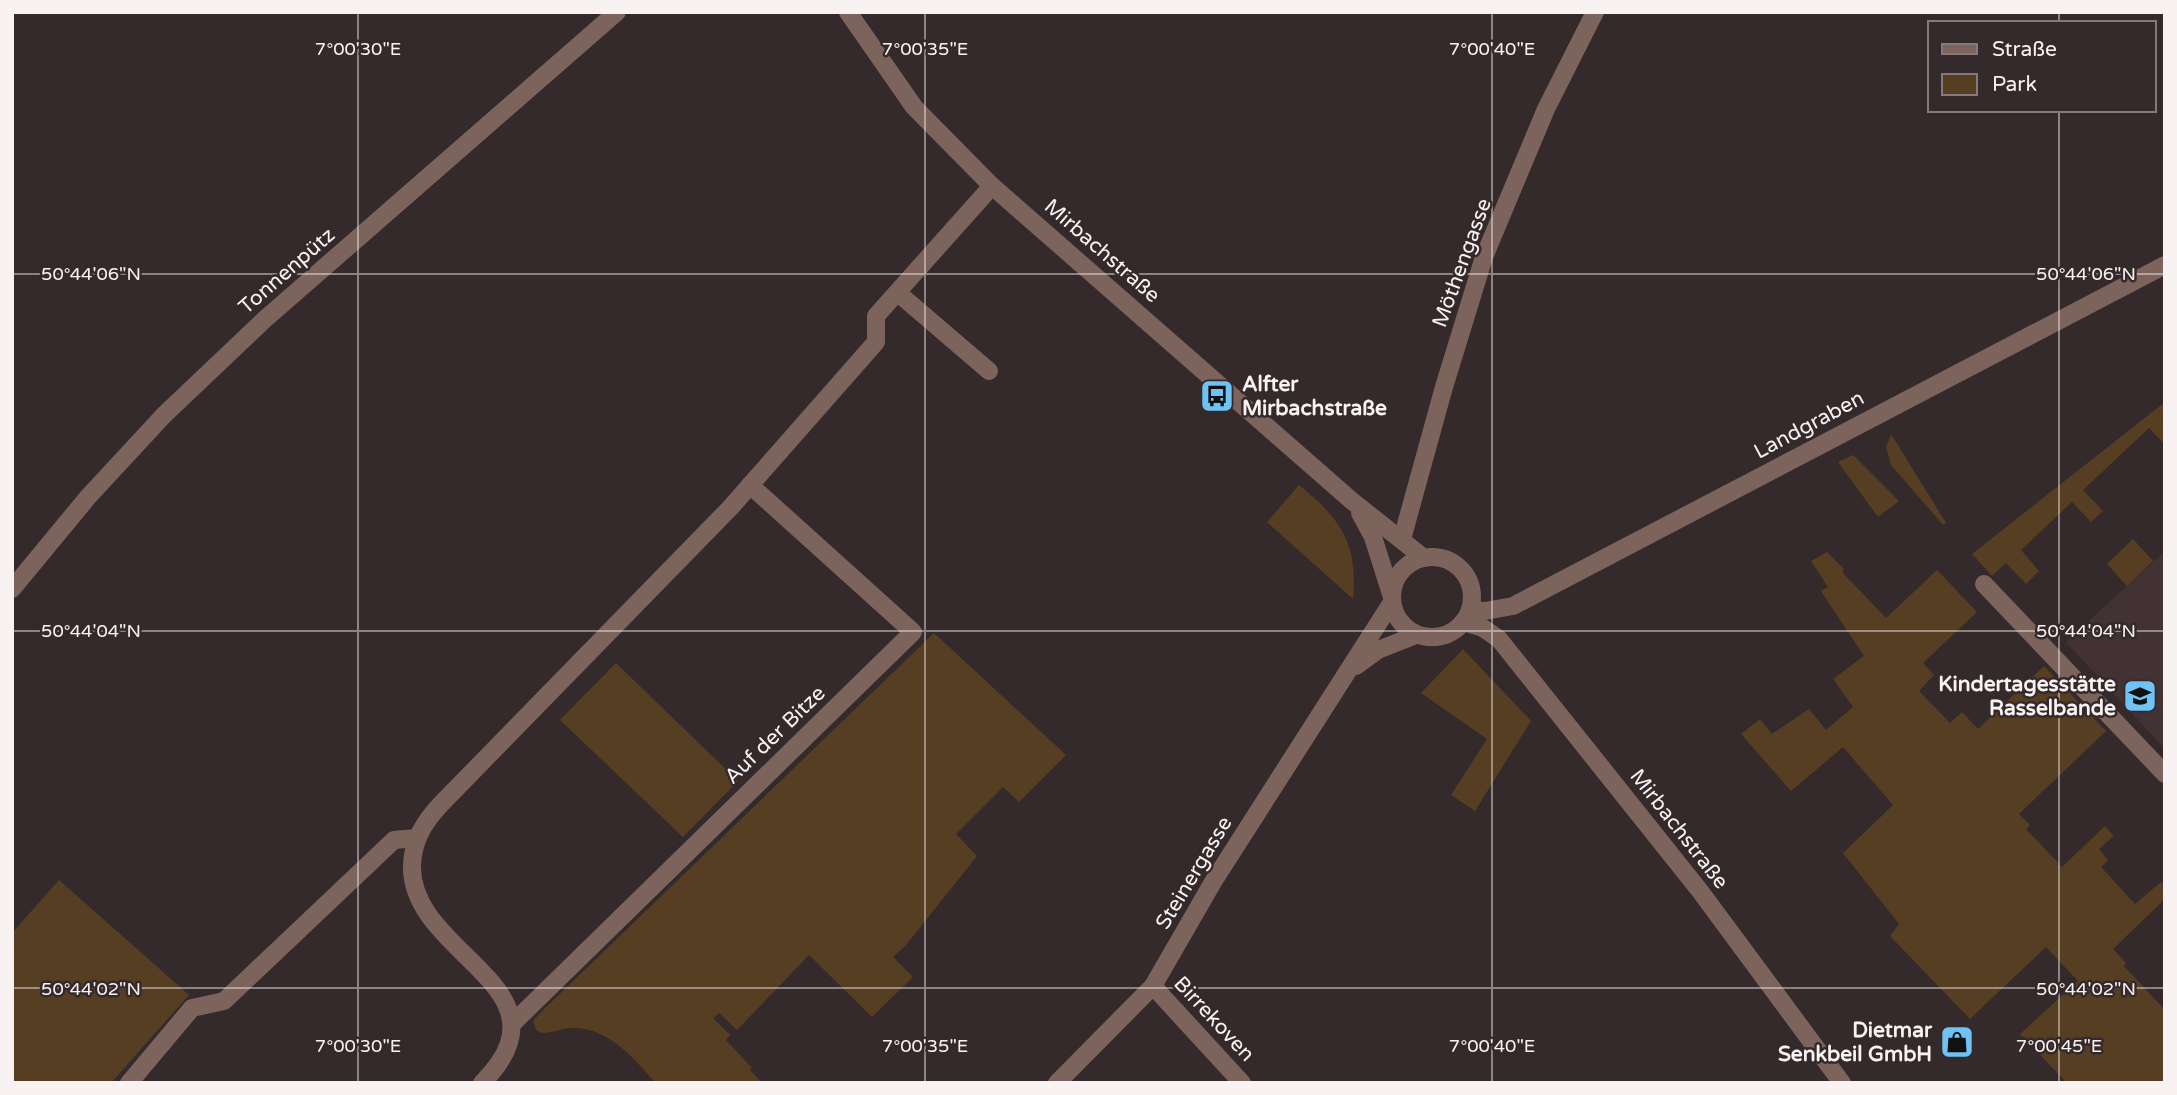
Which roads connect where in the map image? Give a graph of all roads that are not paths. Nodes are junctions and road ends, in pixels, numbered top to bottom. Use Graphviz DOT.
graph roads {
  1 [pos="617,12"];
  2 [pos="848,12"];
  3 [pos="1595,12"];
  4 [pos="992,186"];
  5 [pos="2165,265"];
  6 [pos="898,293"];
  7 [pos="989,371"];
  8 [pos="750,485"];
  9 [pos="1352,501"];
  10 [pos="1402,539"];
  11 [pos="1424,558"];
  12 [pos="1984,584"];
  13 [pos="12,589"];
  14 [pos="1392,600"];
  15 [pos="1467,616"];
  16 [pos="1416,635"];
  17 [pos="1350,670"];
  18 [pos="2165,774"];
  19 [pos="417,838"];
  20 [pos="1153,986"];
  21 [pos="512,1024"];
  22 [pos="129,1083"];
  23 [pos="482,1083"];
  24 [pos="1057,1083"];
  25 [pos="1242,1083"];
  26 [pos="1842,1083"];
  1 -- 13 [label="street, Tonnenpütz"];
  2 -- 4 [label="street, Mirbachstraße"];
  3 -- 10 [label="street, Möthengasse"];
  4 -- 6 [label="street"];
  4 -- 9 [label="street, Mirbachstraße"];
  5 -- 15 [label="street, Landgraben"];
  6 -- 7 [label="street"];
  6 -- 8 [label="street"];
  8 -- 19 [label="street"];
  8 -- 21 [label="street, Auf der Bitze"];
  9 -- 10 [label="street, Mirbachstraße"];
  9 -- 14 [label="street, Mirbachstraße"];
  10 -- 11 [label="street, Mirbachstraße"];
  11 -- 14 [label="street"];
  11 -- 15 [label="street, Mirbachstraße"];
  12 -- 18 [label="street"];
  14 -- 16 [label="street, Mirbachstraße"];
  14 -- 17 [label="street, Steinergasse"];
  15 -- 16 [label="street"];
  15 -- 26 [label="street, Mirbachstraße"];
  16 -- 17 [label="street, Steinergasse"];
  17 -- 20 [label="street, Steinergasse"];
  19 -- 21 [label="street"];
  19 -- 22 [label="street"];
  20 -- 24 [label="street, Steinergasse"];
  20 -- 25 [label="street, Birrekoven"];
  21 -- 23 [label="street"];
}
